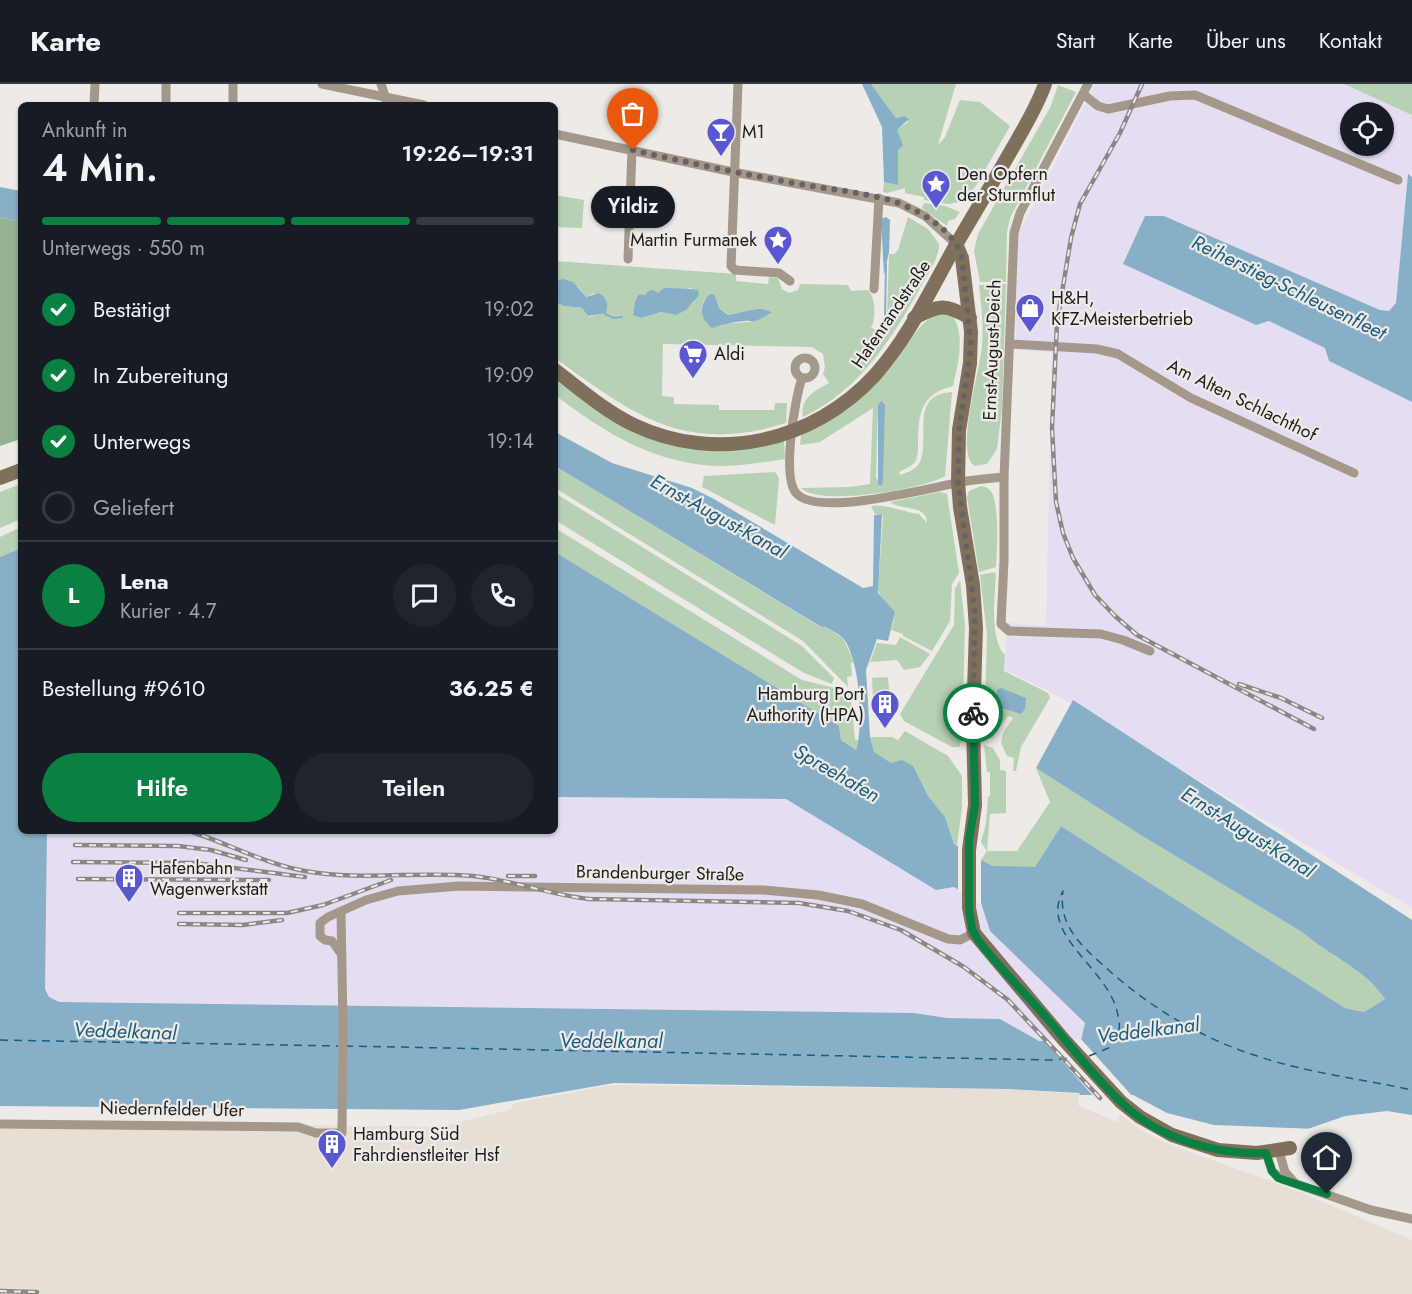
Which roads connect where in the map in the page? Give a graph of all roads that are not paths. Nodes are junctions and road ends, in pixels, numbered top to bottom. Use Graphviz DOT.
graph roads {
  1 [pos="95,84"];
  2 [pos="166,84"];
  3 [pos="233,84"];
  4 [pos="322,84"];
  5 [pos="381,84"];
  6 [pos="738,84"];
  7 [pos="1045,84"];
  8 [pos="1088,84"];
  9 [pos="1083,94"];
  10 [pos="386,101"];
  11 [pos="94,102"];
  12 [pos="166,102"];
  13 [pos="233,102"];
  14 [pos="558,135"];
  15 [pos="633,150"];
  16 [pos="733,172"];
  17 [pos="1398,180"];
  18 [pos="882,199"];
  19 [pos="956,244"];
  20 [pos="628,259"];
  21 [pos="790,281"];
  22 [pos="874,289"];
  23 [pos="970,318"];
  24 [pos="912,319"];
  25 [pos="1011,344"];
  26 [pos="558,372"];
  27 [pos="802,378"];
  28 [pos="18,462"];
  29 [pos="0,468"];
  30 [pos="18,471"];
  31 [pos="1354,473"];
  32 [pos="1004,477"];
  33 [pos="0,478"];
  34 [pos="958,482"];
  35 [pos="1149,651"];
  36 [pos="341,912"];
  37 [pos="974,933"];
  38 [pos="341,934"];
  39 [pos="332,941"];
  40 [pos="342,956"];
  41 [pos="0,1124"];
  42 [pos="1278,1150"];
  43 [pos="1412,1220"];
  1 -- 11 [label="street"];
  2 -- 12 [label="street"];
  3 -- 13 [label="street"];
  4 -- 10 [label="street"];
  5 -- 10 [label="street"];
  6 -- 16 [label="street"];
  7 -- 19 [label="street, Hafenrandstraße"];
  8 -- 9 [label="street, Ernst-August-Deich"];
  9 -- 17 [label="street"];
  9 -- 25 [label="street, Ernst-August-Deich"];
  14 -- 15 [label="street"];
  15 -- 16 [label="street"];
  15 -- 20 [label="street"];
  16 -- 18 [label="street"];
  16 -- 21 [label="street"];
  18 -- 19 [label="street"];
  18 -- 22 [label="street"];
  19 -- 23 [label="street"];
  19 -- 24 [label="street, Hafenrandstraße"];
  23 -- 24 [label="street"];
  23 -- 34 [label="street"];
  24 -- 26 [label="street, Hafenrandstraße"];
  25 -- 31 [label="street, Am Alten Schlachthof"];
  25 -- 32 [label="street, Ernst-August-Deich"];
  27 -- 34 [label="street"];
  28 -- 29 [label="street"];
  30 -- 33 [label="street"];
  32 -- 34 [label="street"];
  32 -- 35 [label="street, Ernst-August-Deich"];
  34 -- 37 [label="street"];
  36 -- 37 [label="street, Brandenburger Straße"];
  36 -- 38 [label="street"];
  36 -- 39 [label="street, Brandenburger Straße"];
  37 -- 42 [label="street"];
  38 -- 39 [label="street"];
  38 -- 40 [label="street"];
  39 -- 40 [label="street, Brandenburger Straße"];
  40 -- 41 [label="street, Niedernfelder Ufer"];
  42 -- 43 [label="street"];
}
